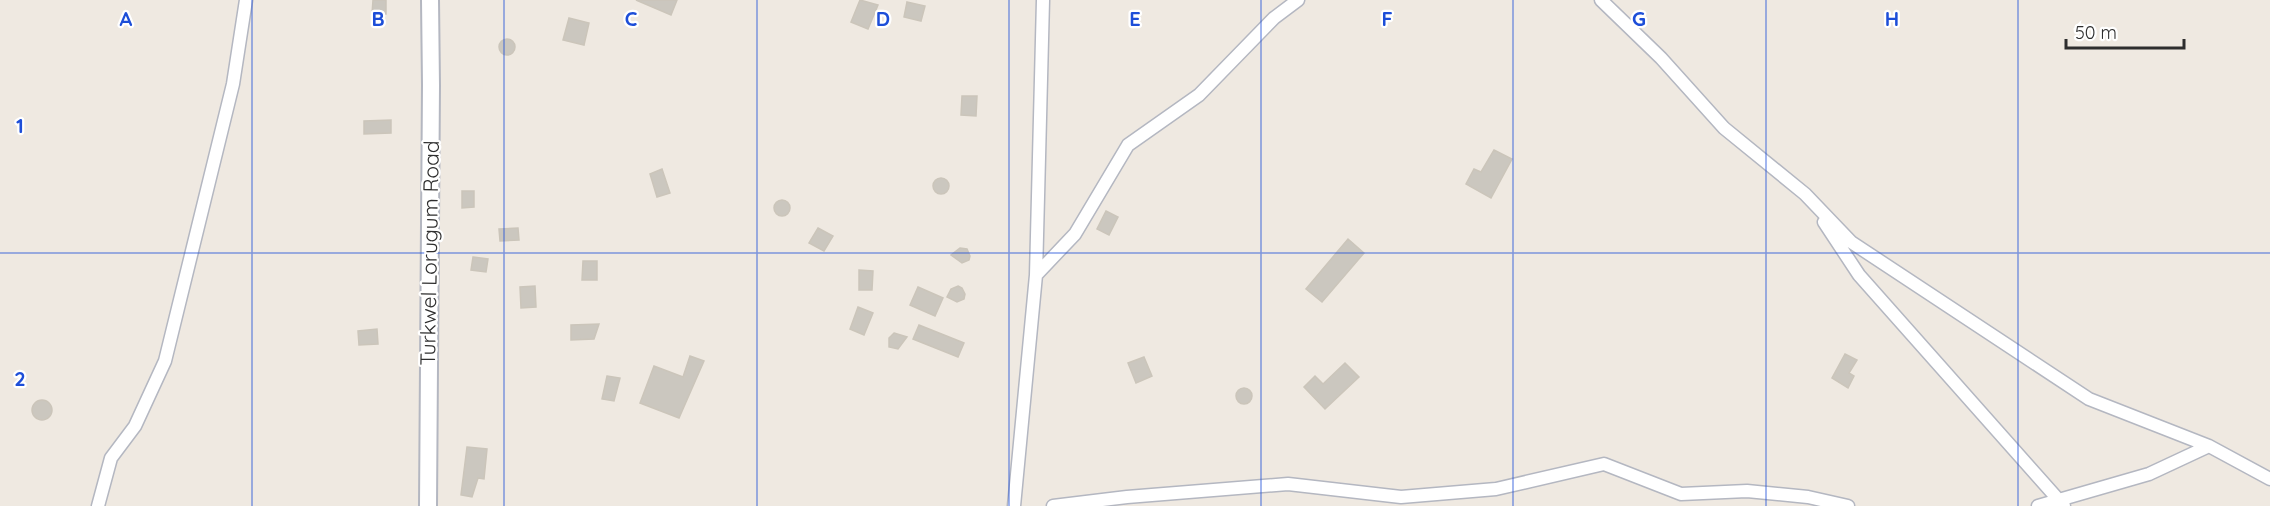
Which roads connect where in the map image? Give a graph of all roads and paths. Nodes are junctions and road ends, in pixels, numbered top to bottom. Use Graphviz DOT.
graph roads {
  1 [pos="246,0"];
  2 [pos="430,0"];
  3 [pos="1043,0"];
  4 [pos="1298,0"];
  5 [pos="1601,0"];
  6 [pos="1805,194"];
  7 [pos="1036,275"];
  8 [pos="2209,446"];
  9 [pos="2270,479"];
  10 [pos="2061,503"];
  11 [pos="98,506"];
  12 [pos="428,506"];
  13 [pos="1014,506"];
  14 [pos="1053,506"];
  15 [pos="1848,506"];
  16 [pos="2038,506"];
  1 -- 11 [label="street"];
  2 -- 12 [label="main road, Turkwel Lorugum Road"];
  3 -- 7 [label="street"];
  4 -- 7 [label="street"];
  5 -- 6 [label="street"];
  6 -- 8 [label="street"];
  6 -- 10 [label="street"];
  7 -- 13 [label="street"];
  8 -- 9 [label="street"];
  8 -- 10 [label="street"];
  10 -- 16 [label="street"];
  14 -- 15 [label="street"];
}
